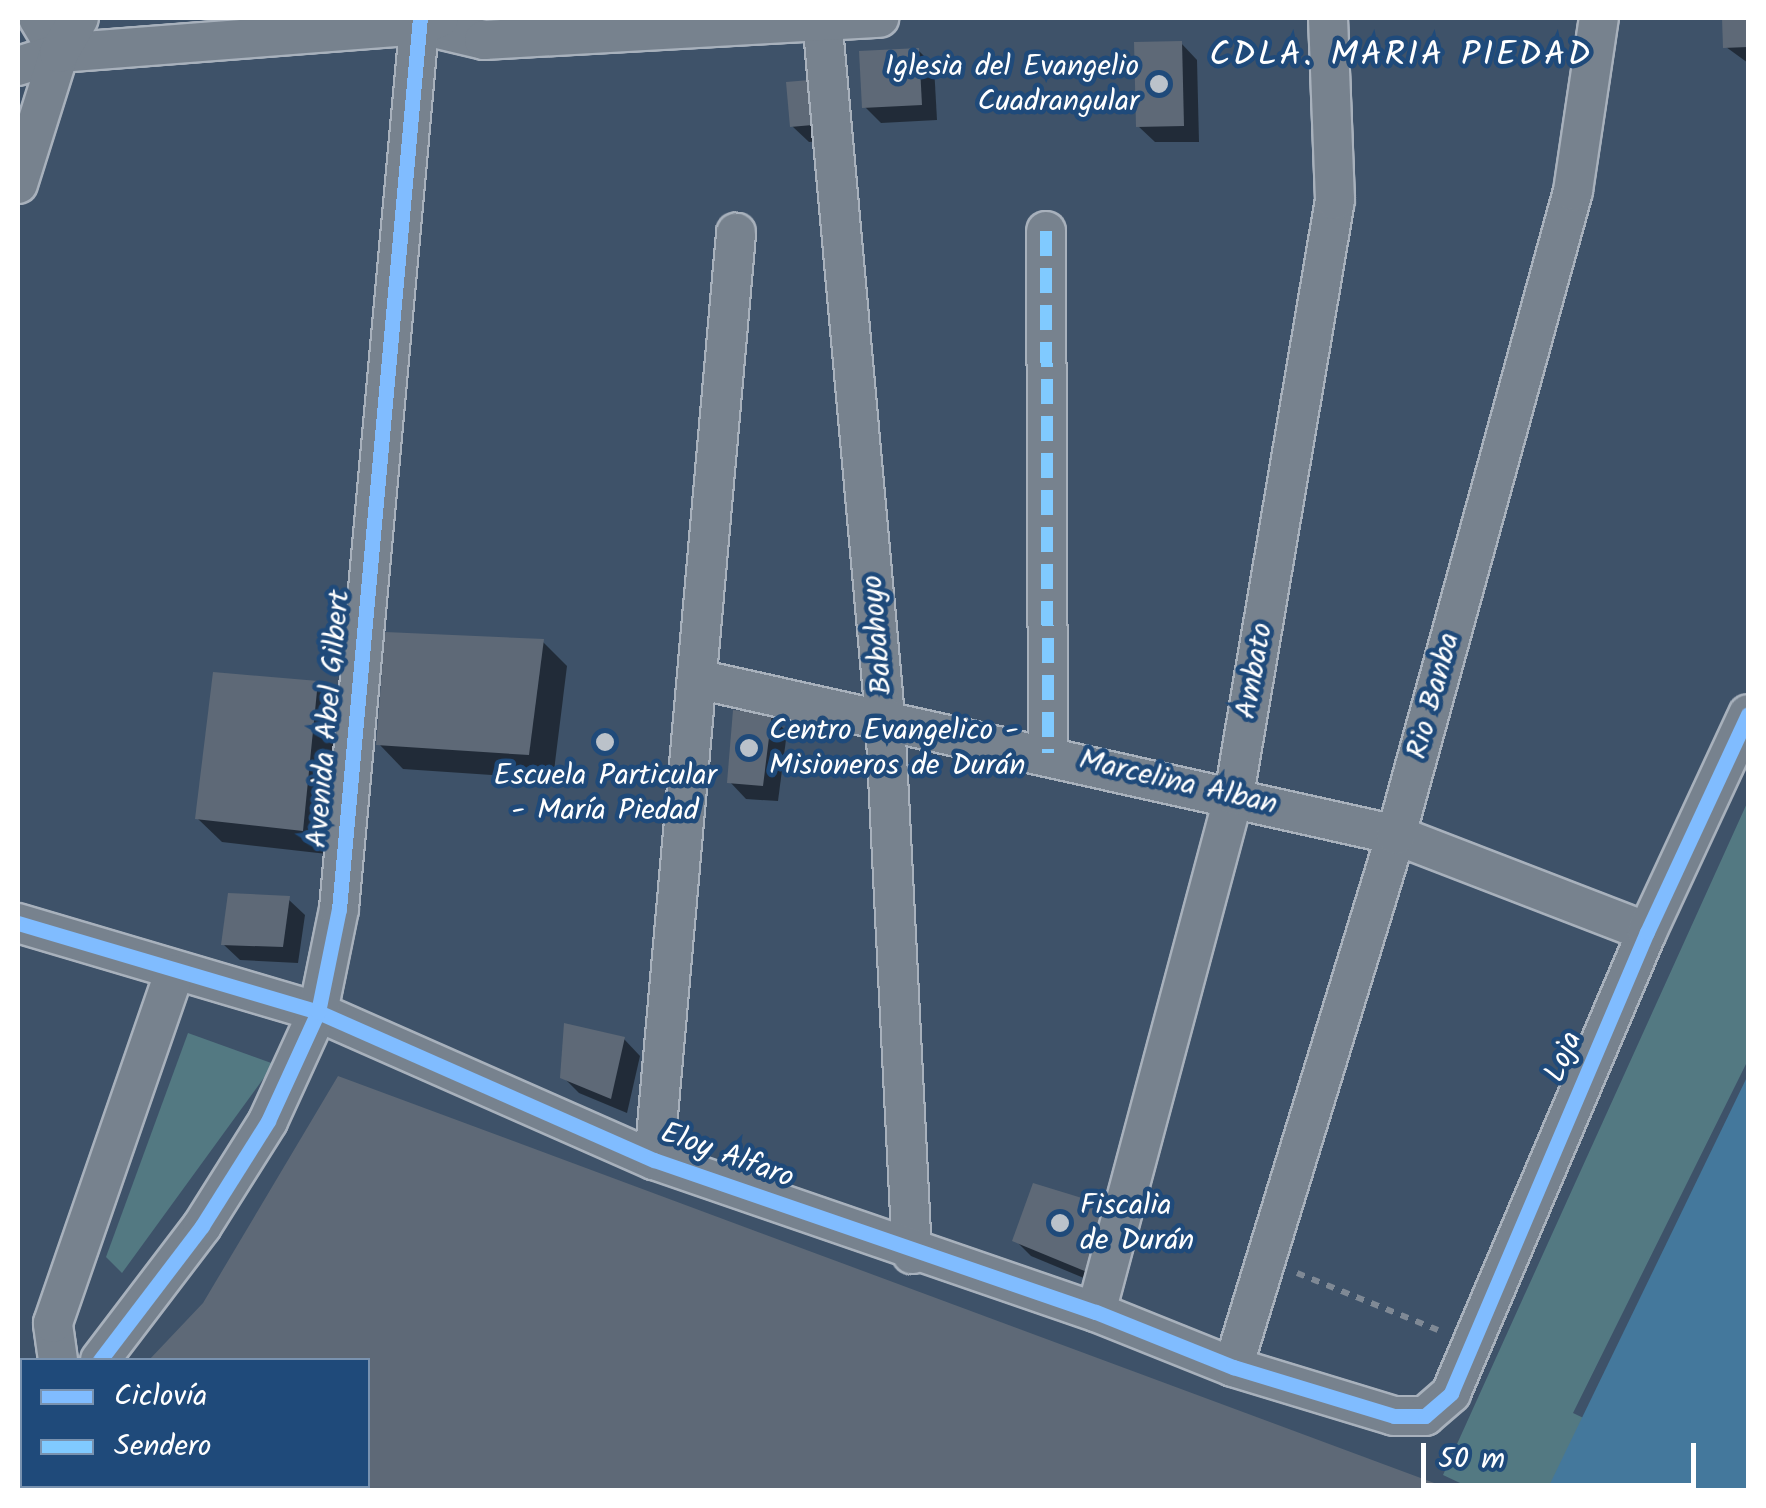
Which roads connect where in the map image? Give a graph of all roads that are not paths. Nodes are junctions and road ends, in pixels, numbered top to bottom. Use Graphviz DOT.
graph roads {
  1 [pos="38,18"];
  2 [pos="79,18"];
  3 [pos="879,18"];
  4 [pos="1328,18"];
  5 [pos="1600,18"];
  6 [pos="822,19"];
  7 [pos="427,20"];
  8 [pos="59,53"];
  9 [pos="18,66"];
  10 [pos="18,184"];
  11 [pos="1046,232"];
  12 [pos="736,233"];
  13 [pos="696,679"];
  14 [pos="1748,714"];
  15 [pos="886,717"];
  16 [pos="1048,752"];
  17 [pos="1234,795"];
  18 [pos="1396,835"];
  19 [pos="18,924"];
  20 [pos="1647,932"];
  21 [pos="174,974"];
  22 [pos="318,1012"];
  23 [pos="654,1160"];
  24 [pos="912,1254"];
  25 [pos="1096,1312"];
  26 [pos="58,1358"];
  27 [pos="102,1358"];
  28 [pos="1233,1366"];
  29 [pos="1425,1416"];
  1 -- 8 [label="street"];
  2 -- 8 [label="street"];
  3 -- 6 [label="street"];
  4 -- 17 [label="street, Ambato"];
  5 -- 18 [label="street, Rio Banba"];
  6 -- 7 [label="street"];
  6 -- 15 [label="street, Babahoyo"];
  7 -- 8 [label="street"];
  7 -- 22 [label="street, Avenida Abel Gilbert"];
  8 -- 9 [label="street"];
  8 -- 10 [label="street"];
  11 -- 16 [label="street"];
  12 -- 13 [label="street"];
  13 -- 15 [label="street, Marcelina Alban"];
  13 -- 23 [label="street"];
  14 -- 20 [label="street, Loja"];
  15 -- 16 [label="street, Marcelina Alban"];
  15 -- 24 [label="street, Babahoyo"];
  16 -- 17 [label="street, Marcelina Alban"];
  17 -- 18 [label="street, Marcelina Alban"];
  17 -- 25 [label="street, Ambato"];
  18 -- 20 [label="street, Marcelina Alban"];
  18 -- 28 [label="street, Rio Banba"];
  19 -- 21 [label="street, Eloy Alfaro"];
  20 -- 29 [label="street, Loja"];
  21 -- 22 [label="street, Eloy Alfaro"];
  21 -- 26 [label="street"];
  22 -- 23 [label="street, Eloy Alfaro"];
  22 -- 27 [label="street, Avenida Abel Gilbert"];
  23 -- 24 [label="street, Eloy Alfaro"];
  24 -- 25 [label="street, Eloy Alfaro"];
  25 -- 28 [label="street, Eloy Alfaro"];
  28 -- 29 [label="street, Eloy Alfaro"];
}
